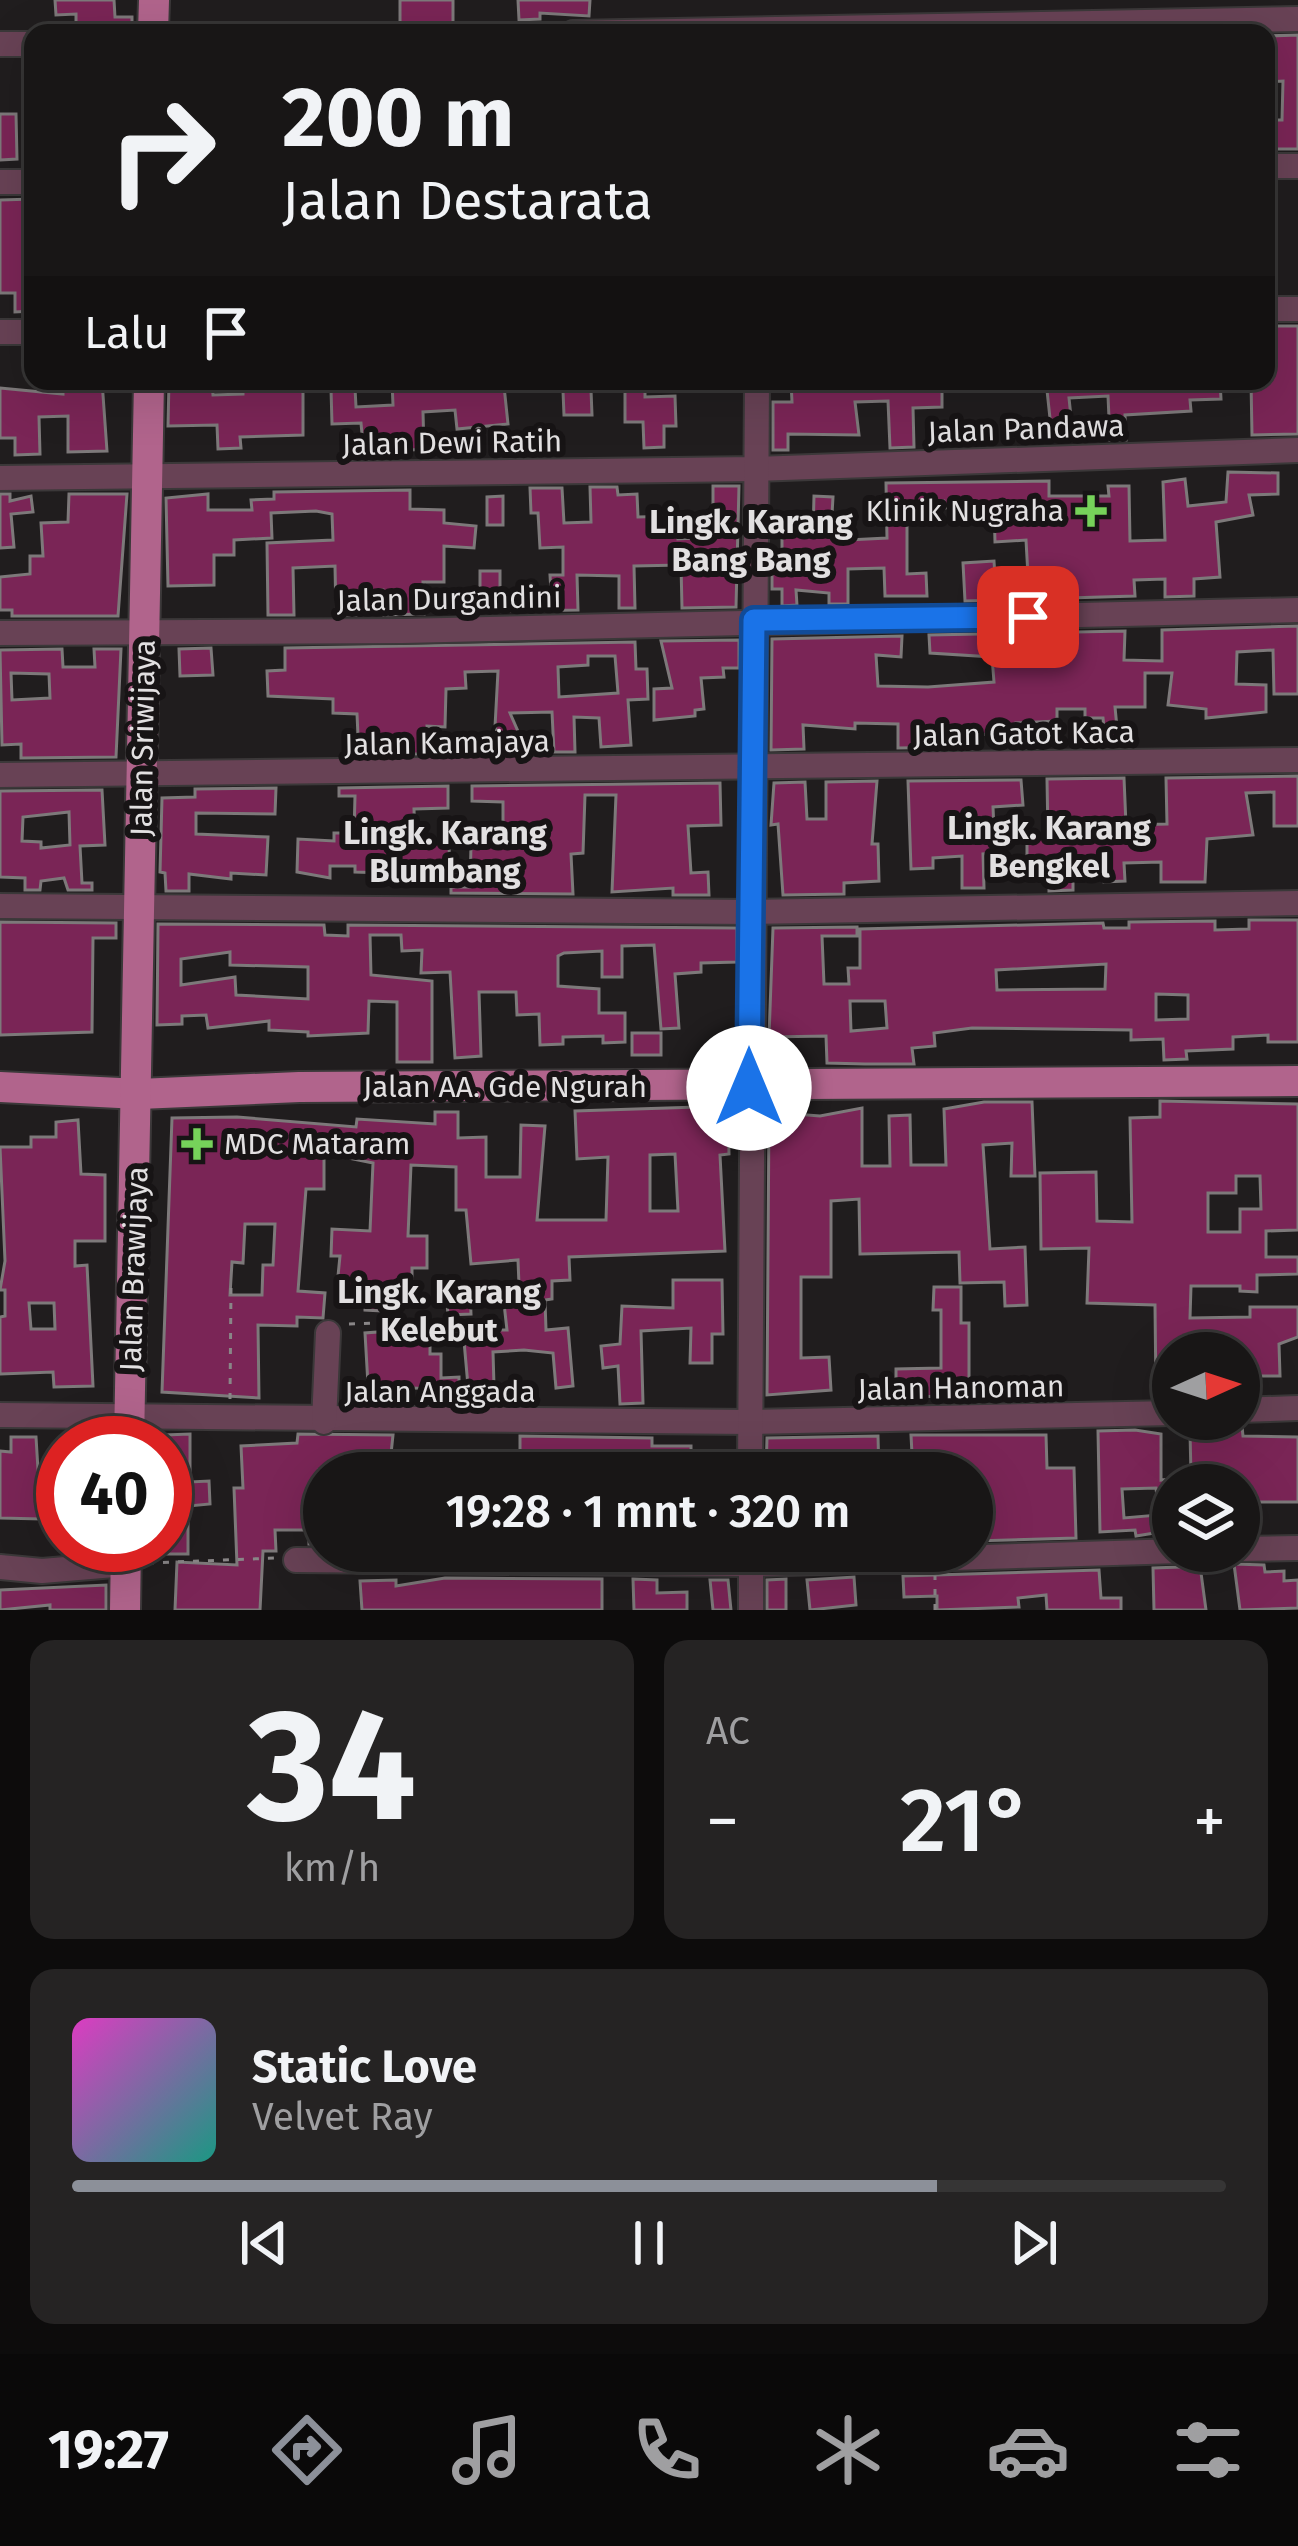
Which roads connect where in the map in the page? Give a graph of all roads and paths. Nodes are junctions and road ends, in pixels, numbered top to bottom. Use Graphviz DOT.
graph roads {
  1 [pos="1298,20"];
  2 [pos="1083,24"];
  3 [pos="149,390"];
  4 [pos="757,390"];
  5 [pos="1298,450"];
  6 [pos="756,469"];
  7 [pos="148,476"];
  8 [pos="0,478"];
  9 [pos="1298,610"];
  10 [pos="754,620"];
  11 [pos="0,633"];
  12 [pos="145,633"];
  13 [pos="1298,760"];
  14 [pos="752,769"];
  15 [pos="0,776"];
  16 [pos="143,776"];
  17 [pos="1298,902"];
  18 [pos="0,906"];
  19 [pos="138,908"];
  20 [pos="750,912"];
  21 [pos="1298,1081"];
  22 [pos="0,1087"];
  23 [pos="749,1088"];
  24 [pos="139,1094"];
  25 [pos="231,1287"];
  26 [pos="374,1323"];
  27 [pos="328,1334"];
  28 [pos="1298,1408"];
  29 [pos="1260,1409"];
  30 [pos="1152,1413"];
  31 [pos="0,1415"];
  32 [pos="130,1416"];
  33 [pos="36,1419"];
  34 [pos="230,1419"];
  35 [pos="324,1422"];
  36 [pos="750,1422"];
  37 [pos="192,1424"];
  38 [pos="750,1452"];
  39 [pos="1298,1547"];
  40 [pos="1260,1548"];
  41 [pos="1152,1552"];
  42 [pos="192,1556"];
  43 [pos="993,1556"];
  44 [pos="296,1559"];
  45 [pos="303,1559"];
  46 [pos="0,1567"];
  47 [pos="36,1570"];
  48 [pos="126,1572"];
  49 [pos="751,1572"];
  50 [pos="935,1572"];
  51 [pos="125,1610"];
  52 [pos="751,1610"];
  53 [pos="935,1610"];
  1 -- 2 [label="street"];
  3 -- 7 [label="main road, Jalan Sriwijaya"];
  4 -- 6 [label="street"];
  5 -- 6 [label="street, Jalan Pandawa"];
  6 -- 7 [label="street, Jalan Dewi Ratih"];
  6 -- 10 [label="street"];
  7 -- 8 [label="street, Jalan Dewi Ratih"];
  7 -- 12 [label="main road, Jalan Sriwijaya"];
  9 -- 10 [label="street, Jalan Durgandini"];
  10 -- 12 [label="street, Jalan Durgandini"];
  10 -- 14 [label="street"];
  11 -- 12 [label="street, Jalan Durgandini"];
  12 -- 16 [label="main road, Jalan Sriwijaya"];
  13 -- 14 [label="street, Jalan Gatot Kaca"];
  14 -- 16 [label="street, Jalan Kamajaya"];
  14 -- 20 [label="street"];
  15 -- 16 [label="street, Jalan Kamajaya"];
  16 -- 19 [label="main road, Jalan Sriwijaya"];
  17 -- 20 [label="street"];
  18 -- 19 [label="street"];
  19 -- 20 [label="street"];
  19 -- 24 [label="main road, Jalan Sriwijaya"];
  20 -- 23 [label="street"];
  21 -- 23 [label="main road, Jalan AA. Gde Ngurah"];
  22 -- 24 [label="main road, Jalan AA. Gde Ngurah"];
  23 -- 24 [label="main road, Jalan AA. Gde Ngurah"];
  23 -- 36 [label="street"];
  24 -- 32 [label="main road, Jalan Brawijaya"];
  25 -- 34 [label="path"];
  26 -- 27 [label="path"];
  27 -- 35 [label="street"];
  28 -- 29 [label="street"];
  30 -- 36 [label="street, Jalan Hanoman"];
  31 -- 33 [label="street, Jalan Anggada"];
  34 -- 35 [label="street, Jalan Anggada"];
  34 -- 37 [label="street, Jalan Anggada"];
  35 -- 36 [label="street, Jalan Anggada"];
  36 -- 38 [label="street"];
  39 -- 40 [label="street"];
  41 -- 43 [label="street"];
  42 -- 44 [label="path"];
  44 -- 45 [label="street"];
  46 -- 47 [label="street"];
  48 -- 51 [label="main road"];
  49 -- 52 [label="street"];
  50 -- 53 [label="path"];
}
